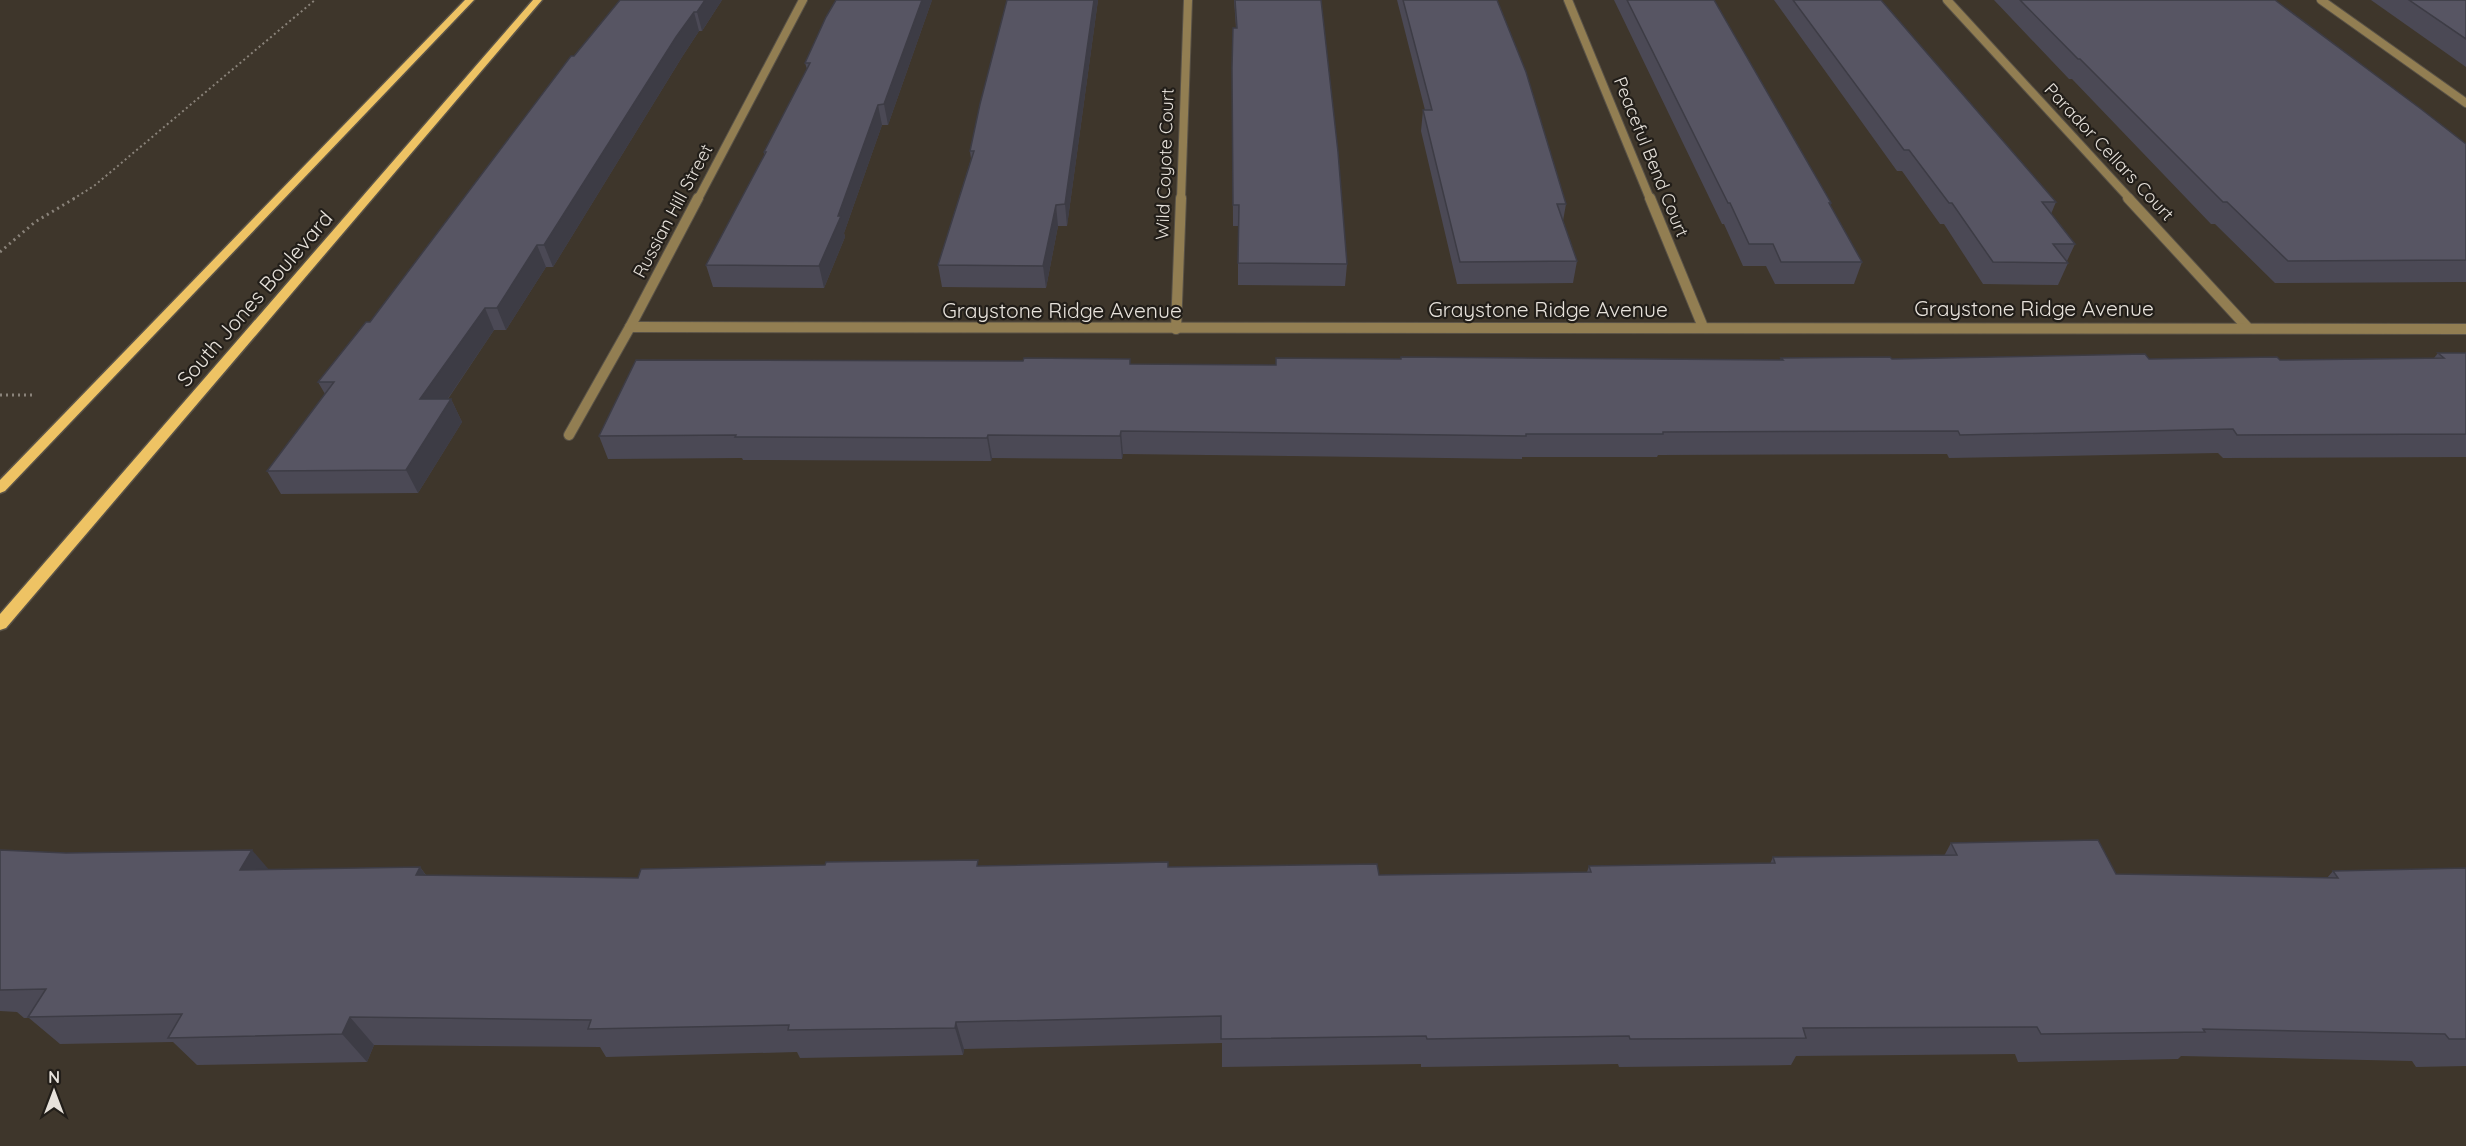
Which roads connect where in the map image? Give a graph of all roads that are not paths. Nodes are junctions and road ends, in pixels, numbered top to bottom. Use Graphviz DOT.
graph roads {
  1 [pos="470,0"];
  2 [pos="538,0"];
  3 [pos="804,0"];
  4 [pos="1188,0"];
  5 [pos="1568,0"];
  6 [pos="1947,0"];
  7 [pos="2321,0"];
  8 [pos="2466,103"];
  9 [pos="630,327"];
  10 [pos="1704,327"];
  11 [pos="2247,327"];
  12 [pos="1176,329"];
  13 [pos="2466,329"];
  14 [pos="569,435"];
  15 [pos="0,488"];
  16 [pos="0,624"];
  1 -- 15 [label="main road"];
  2 -- 16 [label="main road, South Jones Boulevard"];
  3 -- 9 [label="street, Russian Hill Street"];
  4 -- 12 [label="street, Wild Coyote Court"];
  5 -- 10 [label="street, Peaceful Bend Court"];
  6 -- 11 [label="street, Parador Cellars Court"];
  7 -- 8 [label="street"];
  9 -- 12 [label="street, Graystone Ridge Avenue"];
  9 -- 14 [label="street, Russian Hill Street"];
  10 -- 11 [label="street, Graystone Ridge Avenue"];
  10 -- 12 [label="street, Graystone Ridge Avenue"];
  11 -- 13 [label="street, Graystone Ridge Avenue"];
}
